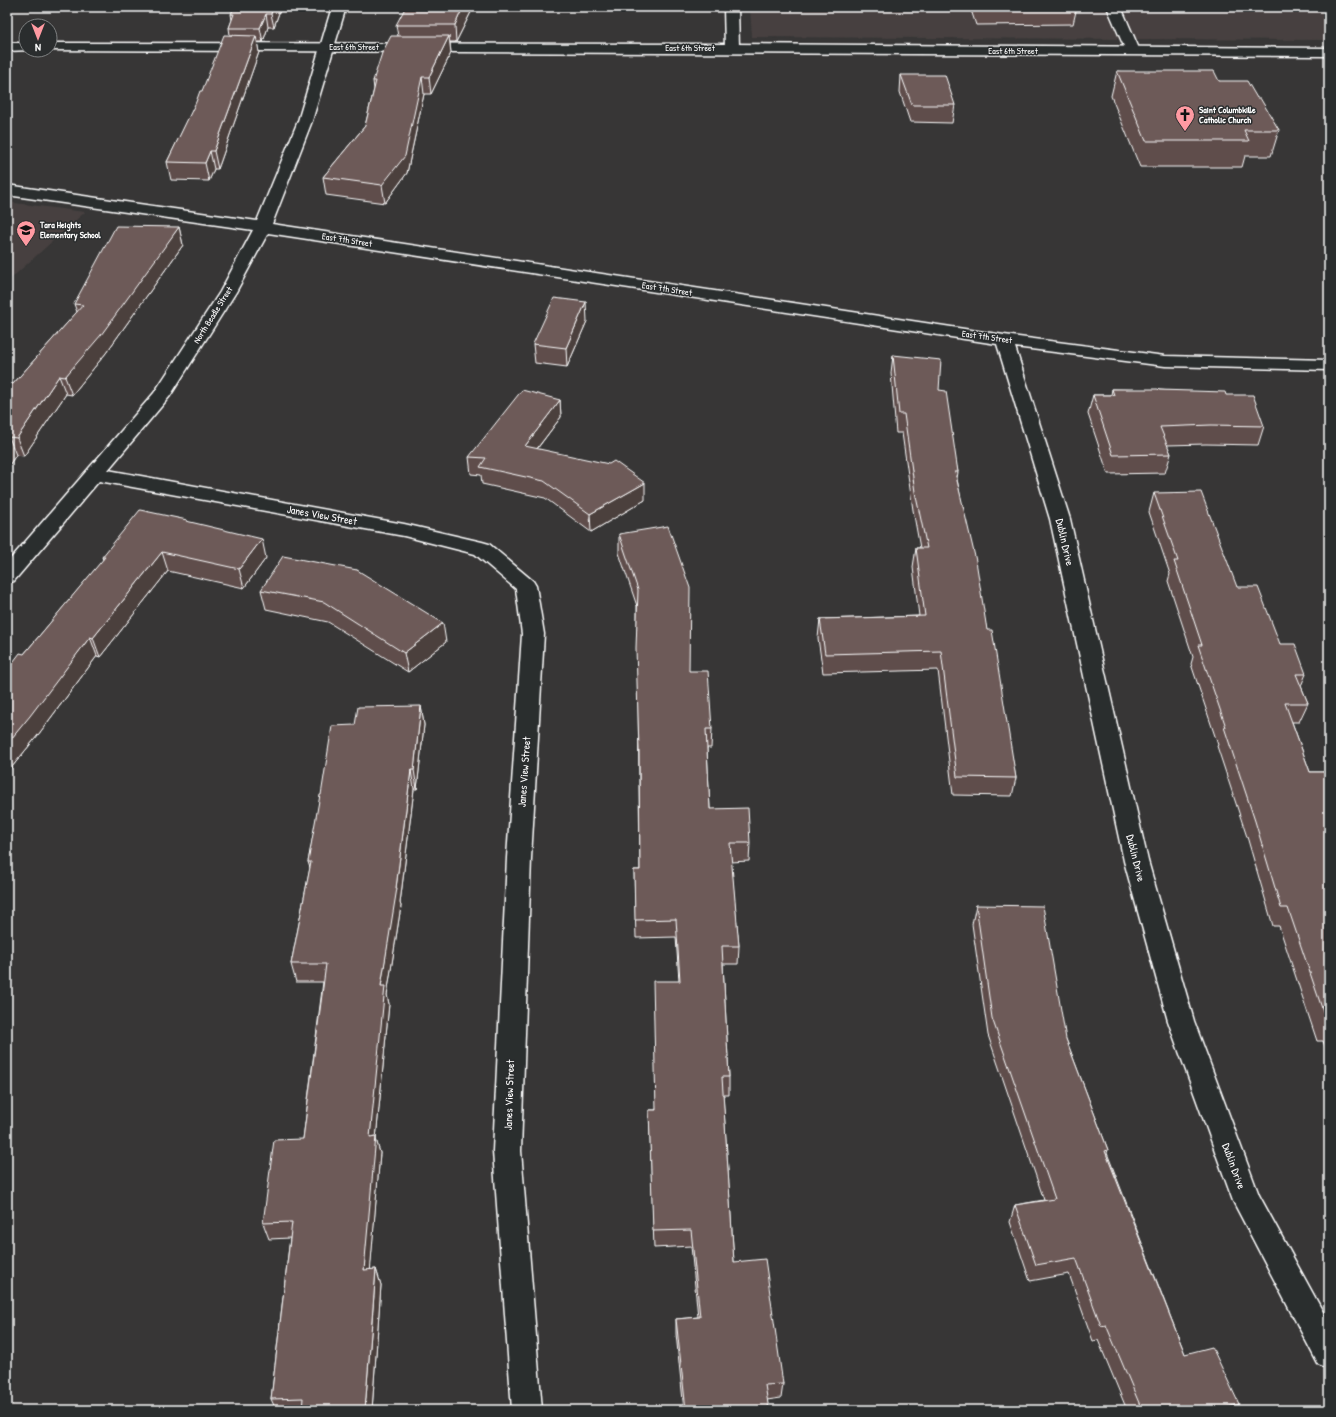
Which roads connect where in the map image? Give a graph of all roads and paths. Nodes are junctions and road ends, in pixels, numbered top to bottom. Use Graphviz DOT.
graph roads {
  1 [pos="339,7"];
  2 [pos="731,7"];
  3 [pos="1114,7"];
  4 [pos="7,47"];
  5 [pos="18,47"];
  6 [pos="58,47"];
  7 [pos="328,47"];
  8 [pos="732,48"];
  9 [pos="1133,51"];
  10 [pos="1329,52"];
  11 [pos="7,190"];
  12 [pos="263,227"];
  13 [pos="1004,340"];
  14 [pos="1329,365"];
  15 [pos="94,474"];
  16 [pos="7,576"];
  17 [pos="1329,1353"];
  18 [pos="527,1410"];
  1 -- 7 [label="street, North Beadle Street"];
  2 -- 8 [label="street"];
  3 -- 9 [label="street"];
  4 -- 5 [label="street"];
  6 -- 7 [label="street, East 6th Street"];
  7 -- 8 [label="street, East 6th Street"];
  7 -- 12 [label="street, North Beadle Street"];
  8 -- 9 [label="street, East 6th Street"];
  9 -- 10 [label="street, East 6th Street"];
  11 -- 12 [label="street, East 7th Street"];
  12 -- 13 [label="street, East 7th Street"];
  12 -- 15 [label="street, North Beadle Street"];
  13 -- 14 [label="street, East 7th Street"];
  13 -- 17 [label="street, Dublin Drive"];
  15 -- 16 [label="street, North Beadle Street"];
  15 -- 18 [label="street, Janes View Street"];
}
